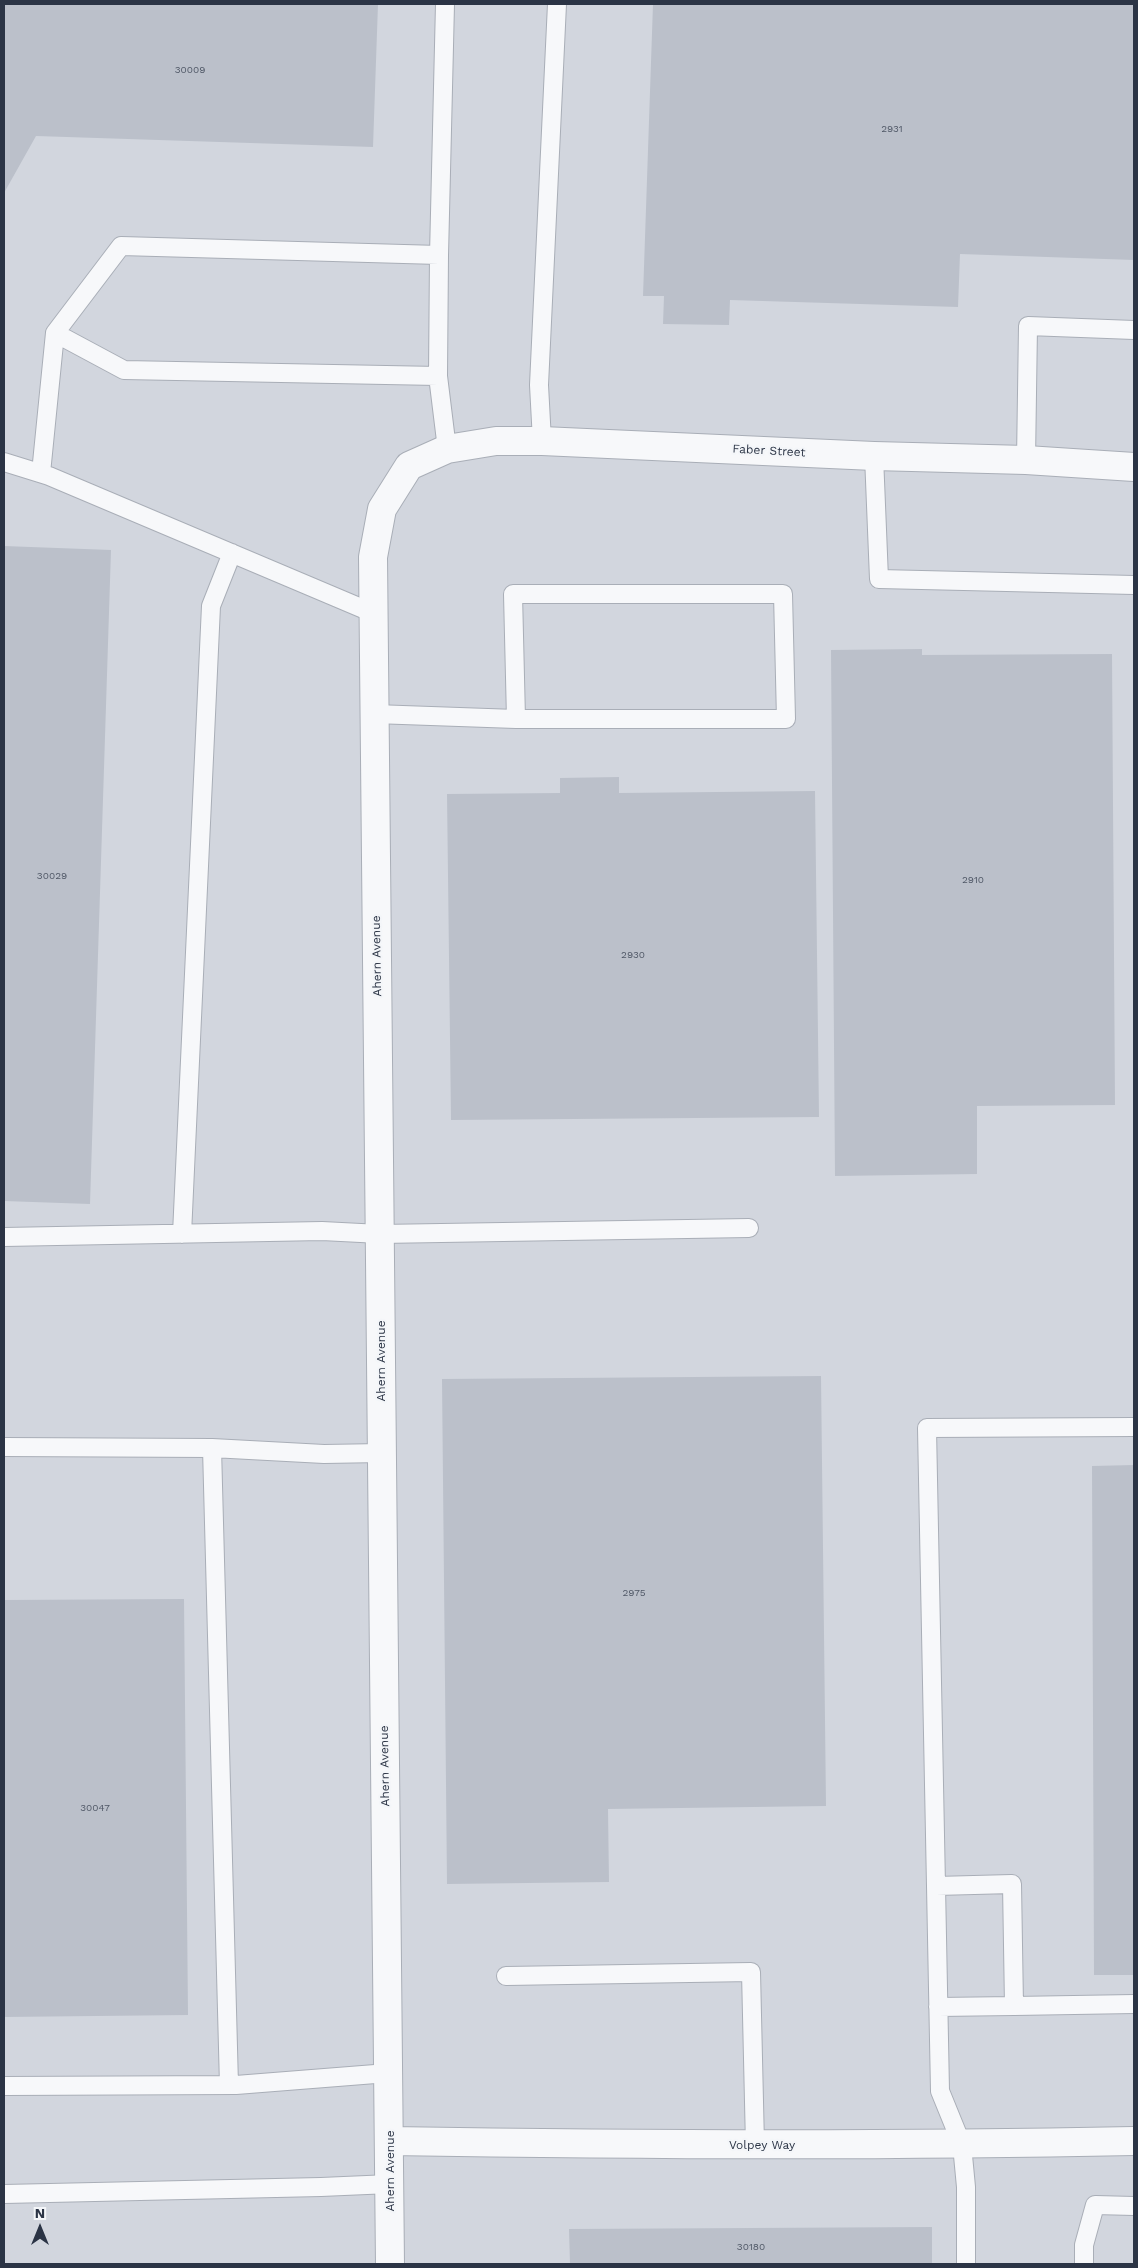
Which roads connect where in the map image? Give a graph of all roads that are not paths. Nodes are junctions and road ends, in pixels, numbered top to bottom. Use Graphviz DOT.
graph roads {
  1 [pos="445,4"];
  2 [pos="557,4"];
  3 [pos="439,255"];
  4 [pos="1134,330"];
  5 [pos="55,333"];
  6 [pos="438,376"];
  7 [pos="542,441"];
  8 [pos="447,449"];
  9 [pos="874,456"];
  10 [pos="1026,460"];
  11 [pos="4,462"];
  12 [pos="409,466"];
  13 [pos="1134,467"];
  14 [pos="40,473"];
  15 [pos="232,553"];
  16 [pos="1134,585"];
  17 [pos="373,613"];
  18 [pos="374,714"];
  19 [pos="516,719"];
  20 [pos="749,1228"];
  21 [pos="182,1234"];
  22 [pos="380,1234"];
  23 [pos="4,1237"];
  24 [pos="1134,1427"];
  25 [pos="4,1447"];
  26 [pos="212,1448"];
  27 [pos="382,1453"];
  28 [pos="936,1886"];
  29 [pos="506,1976"];
  30 [pos="1134,2004"];
  31 [pos="1014,2006"];
  32 [pos="938,2007"];
  33 [pos="388,2074"];
  34 [pos="229,2085"];
  35 [pos="4,2086"];
  36 [pos="390,2141"];
  37 [pos="1134,2141"];
  38 [pos="755,2145"];
  39 [pos="962,2145"];
  40 [pos="390,2184"];
  41 [pos="4,2194"];
  42 [pos="1134,2206"];
  43 [pos="390,2264"];
  44 [pos="966,2264"];
  45 [pos="1084,2264"];
  1 -- 3 [label="lane"];
  2 -- 7 [label="lane"];
  3 -- 5 [label="lane"];
  3 -- 6 [label="lane"];
  4 -- 10 [label="lane"];
  5 -- 6 [label="lane"];
  5 -- 14 [label="lane"];
  6 -- 8 [label="lane"];
  7 -- 8 [label="street, Faber Street"];
  7 -- 9 [label="street, Faber Street"];
  8 -- 12 [label="street, Faber Street"];
  9 -- 10 [label="street, Faber Street"];
  9 -- 16 [label="lane"];
  10 -- 13 [label="street, Faber Street"];
  11 -- 14 [label="lane"];
  12 -- 17 [label="street, Ahern Avenue"];
  14 -- 15 [label="lane"];
  15 -- 17 [label="lane"];
  15 -- 21 [label="lane"];
  17 -- 18 [label="street, Ahern Avenue"];
  18 -- 19 [label="lane"];
  18 -- 22 [label="street, Ahern Avenue"];
  19 -- 19 [label="lane"];
  20 -- 22 [label="lane"];
  21 -- 22 [label="lane"];
  21 -- 23 [label="lane"];
  22 -- 27 [label="street, Ahern Avenue"];
  24 -- 28 [label="lane"];
  25 -- 26 [label="lane"];
  26 -- 27 [label="lane"];
  26 -- 34 [label="lane"];
  27 -- 33 [label="street, Ahern Avenue"];
  28 -- 31 [label="lane"];
  28 -- 32 [label="lane"];
  29 -- 38 [label="lane"];
  30 -- 31 [label="lane"];
  31 -- 32 [label="lane"];
  32 -- 39 [label="lane"];
  33 -- 34 [label="lane"];
  33 -- 36 [label="street, Ahern Avenue"];
  34 -- 35 [label="lane"];
  36 -- 38 [label="street, Volpey Way"];
  36 -- 40 [label="street, Ahern Avenue"];
  37 -- 39 [label="street, Volpey Way"];
  38 -- 39 [label="street, Volpey Way"];
  39 -- 44 [label="lane"];
  40 -- 41 [label="lane"];
  40 -- 43 [label="street, Ahern Avenue"];
  42 -- 45 [label="lane"];
}
